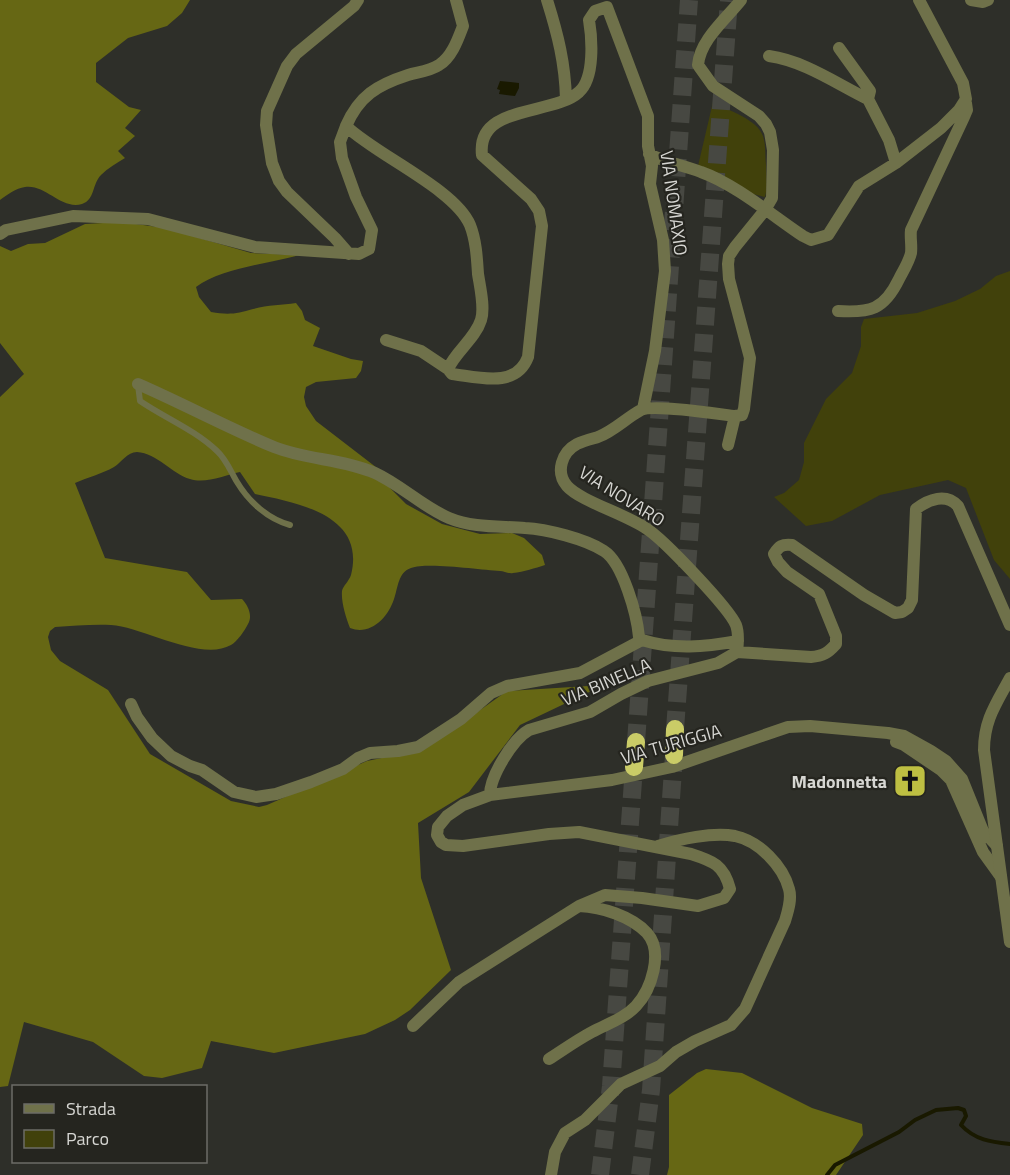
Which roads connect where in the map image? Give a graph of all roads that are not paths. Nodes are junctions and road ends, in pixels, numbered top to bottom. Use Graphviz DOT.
graph roads {
  1 [pos="358,0"];
  2 [pos="456,0"];
  3 [pos="548,0"];
  4 [pos="741,0"];
  5 [pos="919,0"];
  6 [pos="971,0"];
  7 [pos="988,0"];
  8 [pos="607,3"];
  9 [pos="839,48"];
  10 [pos="770,56"];
  11 [pos="566,99"];
  12 [pos="868,99"];
  13 [pos="966,99"];
  14 [pos="346,126"];
  15 [pos="649,154"];
  16 [pos="896,163"];
  17 [pos="765,210"];
  18 [pos="0,234"];
  19 [pos="349,254"];
  20 [pos="838,311"];
  21 [pos="386,340"];
  22 [pos="448,369"];
  23 [pos="138,384"];
  24 [pos="643,409"];
  25 [pos="735,416"];
  26 [pos="728,446"];
  27 [pos="290,525"];
  28 [pos="1010,625"];
  29 [pos="642,640"];
  30 [pos="737,647"];
  31 [pos="1010,678"];
  32 [pos="131,704"];
  33 [pos="675,729"];
  34 [pos="860,731"];
  35 [pos="636,742"];
  36 [pos="674,755"];
  37 [pos="634,767"];
  38 [pos="490,795"];
  39 [pos="657,846"];
  40 [pos="997,846"];
  41 [pos="1001,877"];
  42 [pos="579,906"];
  43 [pos="1010,942"];
  44 [pos="413,1026"];
  45 [pos="549,1059"];
  46 [pos="551,1175"];
  1 -- 19 [label="street"];
  2 -- 14 [label="street"];
  3 -- 11 [label="street"];
  4 -- 17 [label="street"];
  5 -- 13 [label="street"];
  6 -- 7 [label="street"];
  8 -- 11 [label="street, VIA NOMAXIO"];
  8 -- 15 [label="street, VIA NOMAXIO"];
  9 -- 12 [label="street"];
  10 -- 12 [label="street"];
  11 -- 22 [label="street"];
  12 -- 16 [label="street"];
  13 -- 16 [label="street"];
  13 -- 20 [label="street"];
  14 -- 19 [label="street"];
  14 -- 22 [label="street"];
  15 -- 17 [label="street"];
  15 -- 24 [label="street, VIA NOMAXIO"];
  16 -- 17 [label="street"];
  17 -- 25 [label="street"];
  18 -- 19 [label="street"];
  21 -- 22 [label="street"];
  23 -- 27 [label="lane"];
  23 -- 29 [label="street"];
  24 -- 25 [label="street"];
  24 -- 30 [label="street, VIA NOVARO"];
  25 -- 26 [label="street"];
  28 -- 30 [label="street"];
  29 -- 30 [label="street"];
  29 -- 32 [label="street"];
  30 -- 38 [label="street, VIA BINELLA"];
  31 -- 40 [label="street"];
  33 -- 36 [label="highway"];
  34 -- 38 [label="street, VIA TURIGGIA"];
  34 -- 40 [label="street, VIA TURIGGIA"];
  34 -- 41 [label="street, VIA TURIGGIA"];
  35 -- 37 [label="highway"];
  38 -- 39 [label="street, VIA TURIGGIA"];
  39 -- 42 [label="street"];
  39 -- 46 [label="street"];
  40 -- 41 [label="street"];
  41 -- 43 [label="street"];
  42 -- 44 [label="street"];
  42 -- 45 [label="street"];
}
